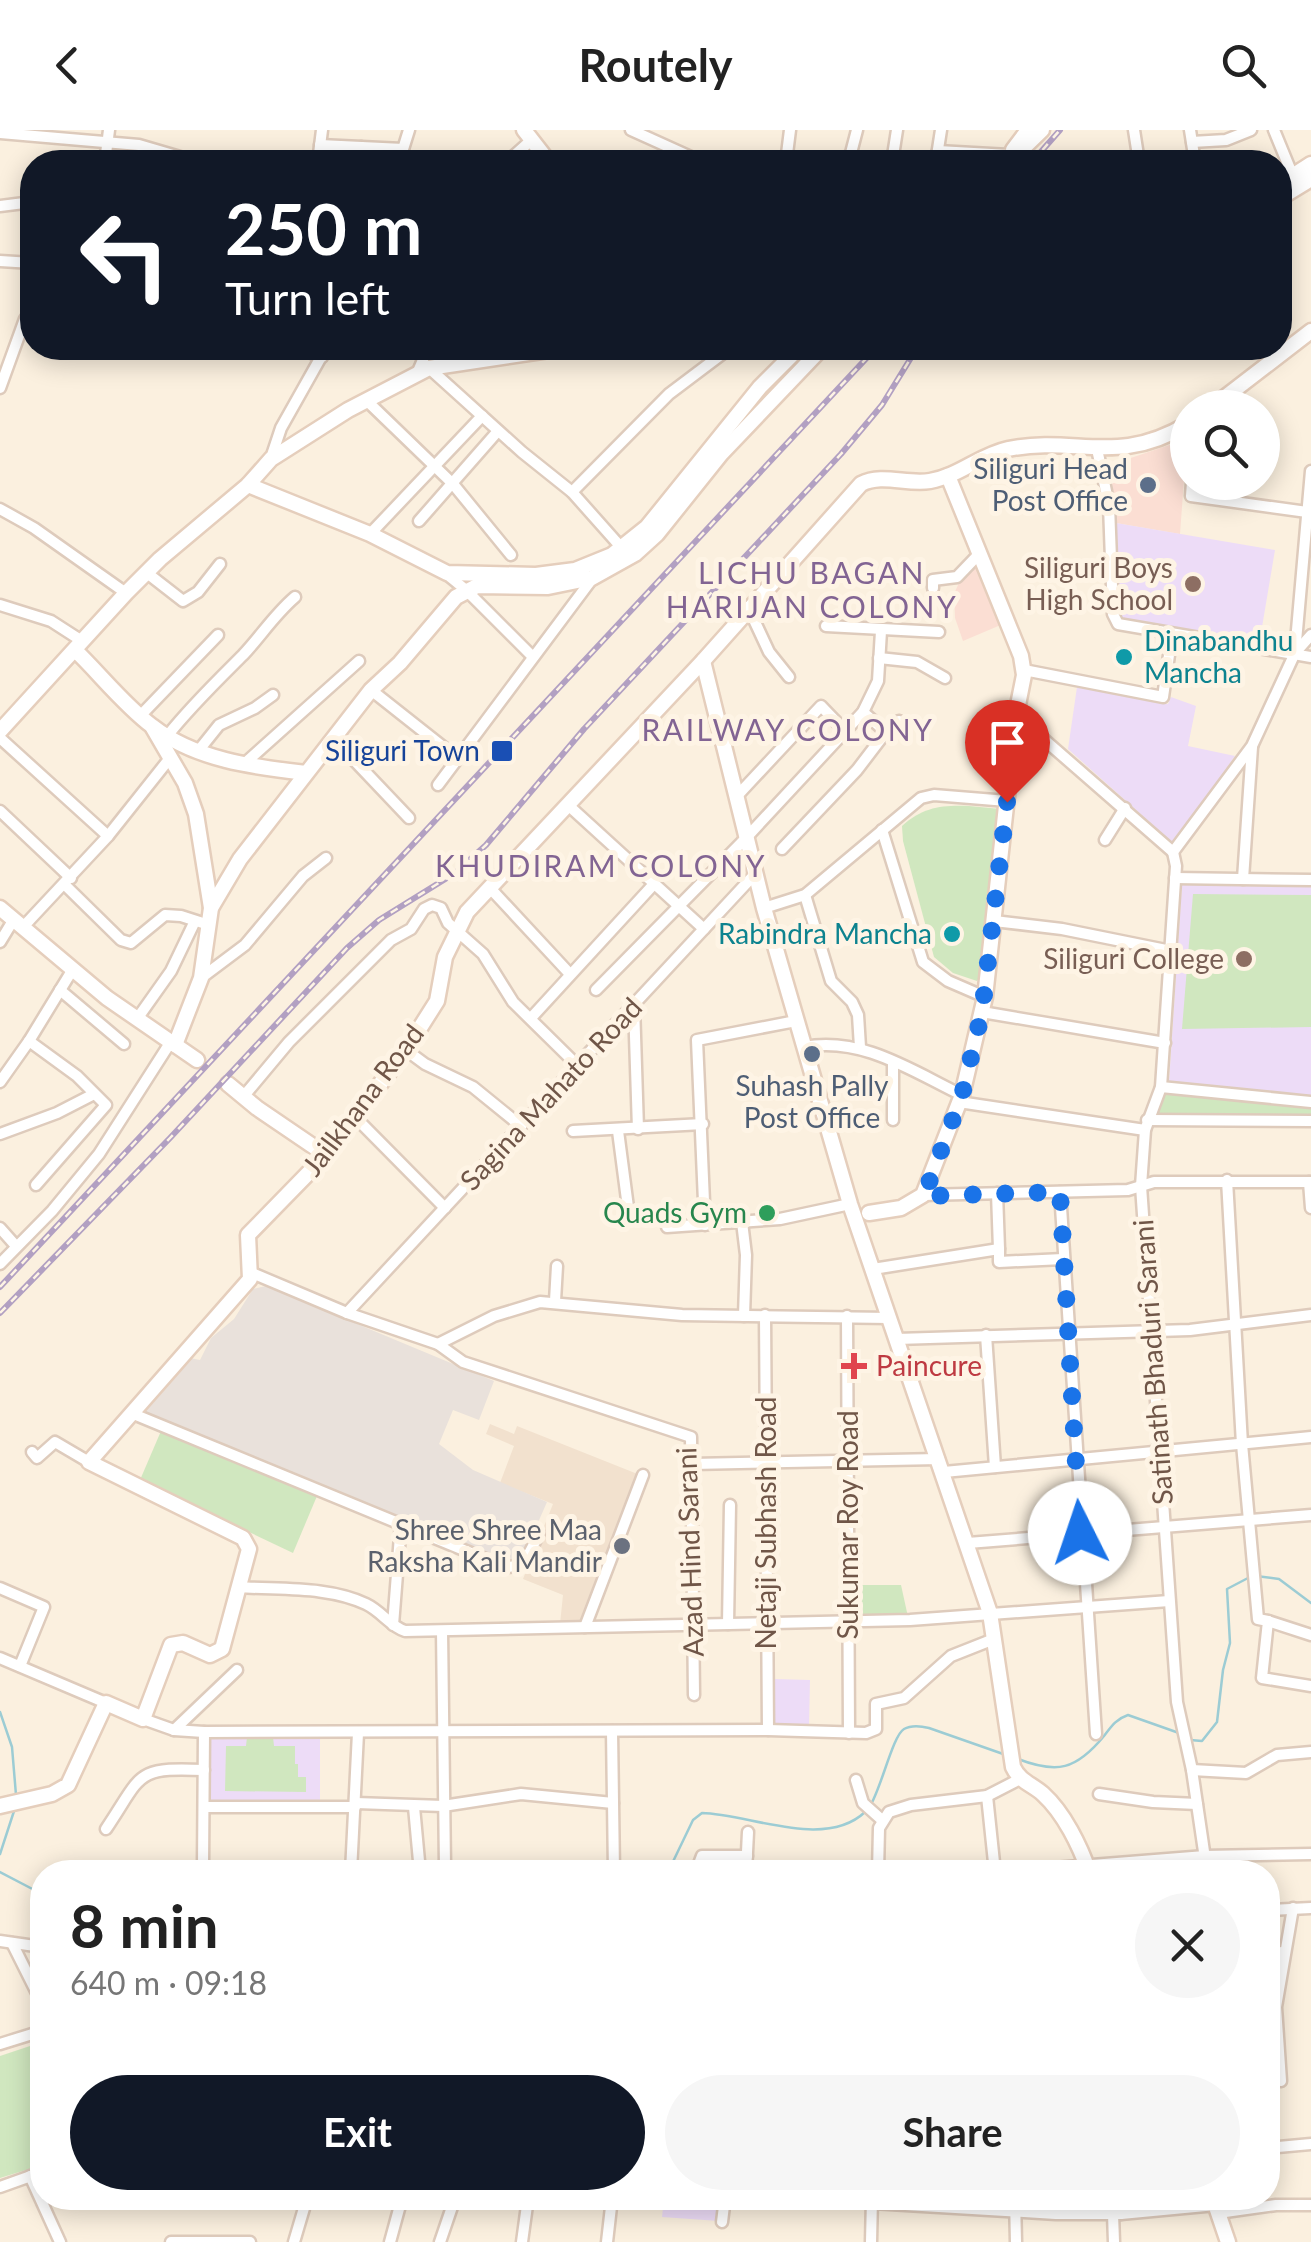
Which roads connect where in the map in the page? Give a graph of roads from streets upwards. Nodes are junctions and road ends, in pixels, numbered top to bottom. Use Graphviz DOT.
graph roads {
  1 [pos="322,130"];
  2 [pos="409,130"];
  3 [pos="631,130"];
  4 [pos="1042,130"];
  5 [pos="1250,130"];
  6 [pos="4,132"];
  7 [pos="651,134"];
  8 [pos="109,136"];
  9 [pos="1191,136"];
  10 [pos="1213,136"];
  11 [pos="320,145"];
  12 [pos="361,147"];
  13 [pos="150,150"];
  14 [pos="319,150"];
  15 [pos="361,150"];
  16 [pos="403,150"];
  17 [pos="680,150"];
  18 [pos="1018,150"];
  19 [pos="1311,168"];
  20 [pos="1292,186"];
  21 [pos="20,333"];
  22 [pos="319,360"];
  23 [pos="425,360"];
  24 [pos="455,360"];
  25 [pos="473,360"];
  26 [pos="714,360"];
  27 [pos="787,360"];
  28 [pos="811,360"];
  29 [pos="1273,360"];
  30 [pos="453,363"];
  31 [pos="423,371"];
  32 [pos="0,388"];
  33 [pos="1234,390"];
  34 [pos="366,400"];
  35 [pos="482,416"];
  36 [pos="498,430"];
  37 [pos="1170,433"];
  38 [pos="1098,450"];
  39 [pos="271,460"];
  40 [pos="432,466"];
  41 [pos="1311,471"];
  42 [pos="948,476"];
  43 [pos="453,484"];
  44 [pos="248,485"];
  45 [pos="572,492"];
  46 [pos="1220,500"];
  47 [pos="0,509"];
  48 [pos="1307,512"];
  49 [pos="419,521"];
  50 [pos="370,534"];
  51 [pos="620,546"];
  52 [pos="980,553"];
  53 [pos="511,555"];
  54 [pos="220,564"];
  55 [pos="146,573"];
  56 [pos="592,578"];
  57 [pos="463,582"];
  58 [pos="933,588"];
  59 [pos="126,593"];
  60 [pos="295,598"];
  61 [pos="0,605"];
  62 [pos="748,607"];
  63 [pos="826,626"];
  64 [pos="882,630"];
  65 [pos="939,632"];
  66 [pos="1172,634"];
  67 [pos="1311,634"];
  68 [pos="218,636"];
  69 [pos="78,645"];
  70 [pos="1296,654"];
  71 [pos="533,657"];
  72 [pos="1311,657"];
  73 [pos="880,658"];
  74 [pos="703,661"];
  75 [pos="359,662"];
  76 [pos="1024,670"];
  77 [pos="789,677"];
  78 [pos="945,678"];
  79 [pos="371,690"];
  80 [pos="272,695"];
  81 [pos="863,712"];
  82 [pos="141,715"];
  83 [pos="1016,715"];
  84 [pos="899,722"];
  85 [pos="153,727"];
  86 [pos="846,732"];
  87 [pos="886,732"];
  88 [pos="0,734"];
  89 [pos="168,735"];
  90 [pos="331,742"];
  91 [pos="1252,746"];
  92 [pos="199,750"];
  93 [pos="170,758"];
  94 [pos="457,758"];
  95 [pos="243,766"];
  96 [pos="306,773"];
  97 [pos="438,786"];
  98 [pos="736,797"];
  99 [pos="1007,802"];
  100 [pos="568,805"];
  101 [pos="1126,808"];
  102 [pos="0,812"];
  103 [pos="409,818"];
  104 [pos="882,830"];
  105 [pos="108,836"];
  106 [pos="746,838"];
  107 [pos="1105,840"];
  108 [pos="782,849"];
  109 [pos="1173,852"];
  110 [pos="326,858"];
  111 [pos="755,874"];
  112 [pos="1175,878"];
  113 [pos="1243,879"];
  114 [pos="1311,880"];
  115 [pos="68,881"];
  116 [pos="654,884"];
  117 [pos="490,888"];
  118 [pos="805,895"];
  119 [pos="680,906"];
  120 [pos="0,908"];
  121 [pos="211,908"];
  122 [pos="764,908"];
  123 [pos="994,921"];
  124 [pos="19,923"];
  125 [pos="202,923"];
  126 [pos="456,929"];
  127 [pos="704,929"];
  128 [pos="0,942"];
  129 [pos="1170,951"];
  130 [pos="74,968"];
  131 [pos="569,973"];
  132 [pos="201,978"];
  133 [pos="60,990"];
  134 [pos="596,990"];
  135 [pos="634,1004"];
  136 [pos="984,1004"];
  137 [pos="531,1018"];
  138 [pos="137,1019"];
  139 [pos="796,1022"];
  140 [pos="29,1042"];
  141 [pos="1165,1043"];
  142 [pos="124,1044"];
  143 [pos="172,1044"];
  144 [pos="804,1047"];
  145 [pos="860,1048"];
  146 [pos="406,1050"];
  147 [pos="197,1060"];
  148 [pos="894,1062"];
  149 [pos="577,1066"];
  150 [pos="0,1082"];
  151 [pos="228,1084"];
  152 [pos="1161,1087"];
  153 [pos="94,1094"];
  154 [pos="243,1097"];
  155 [pos="961,1098"];
  156 [pos="1311,1102"];
  157 [pos="355,1117"];
  158 [pos="894,1120"];
  159 [pos="1311,1121"];
  160 [pos="703,1124"];
  161 [pos="1146,1125"];
  162 [pos="521,1126"];
  163 [pos="638,1129"];
  164 [pos="618,1130"];
  165 [pos="573,1131"];
  166 [pos="0,1134"];
  167 [pos="326,1156"];
  168 [pos="1227,1180"];
  169 [pos="1310,1182"];
  170 [pos="36,1185"];
  171 [pos="1141,1186"];
  172 [pos="1060,1192"];
  173 [pos="997,1193"];
  174 [pos="924,1196"];
  175 [pos="850,1204"];
  176 [pos="445,1208"];
  177 [pos="1311,1208"];
  178 [pos="869,1213"];
  179 [pos="629,1215"];
  180 [pos="742,1222"];
  181 [pos="705,1225"];
  182 [pos="667,1227"];
  183 [pos="0,1228"];
  184 [pos="860,1232"];
  185 [pos="16,1246"];
  186 [pos="999,1248"];
  187 [pos="1064,1260"];
  188 [pos="0,1264"];
  189 [pos="557,1266"];
  190 [pos="872,1269"];
  191 [pos="252,1274"];
  192 [pos="555,1301"];
  193 [pos="347,1313"];
  194 [pos="765,1315"];
  195 [pos="1311,1315"];
  196 [pos="744,1316"];
  197 [pos="847,1316"];
  198 [pos="890,1318"];
  199 [pos="1235,1327"];
  200 [pos="1154,1332"];
  201 [pos="1068,1334"];
  202 [pos="986,1336"];
  203 [pos="897,1339"];
  204 [pos="438,1344"];
  205 [pos="130,1413"];
  206 [pos="1311,1437"];
  207 [pos="1242,1444"];
  208 [pos="32,1452"];
  209 [pos="1159,1452"];
  210 [pos="1076,1459"];
  211 [pos="848,1461"];
  212 [pos="89,1462"];
  213 [pos="766,1463"];
  214 [pos="692,1464"];
  215 [pos="941,1465"];
  216 [pos="995,1466"];
  217 [pos="643,1475"];
  218 [pos="730,1505"];
  219 [pos="1311,1515"];
  220 [pos="1247,1520"];
  221 [pos="401,1523"];
  222 [pos="1164,1527"];
  223 [pos="539,1533"];
  224 [pos="1080,1533"];
  225 [pos="968,1543"];
  226 [pos="240,1587"];
  227 [pos="0,1588"];
  228 [pos="1169,1601"];
  229 [pos="1085,1606"];
  230 [pos="990,1613"];
  231 [pos="1268,1621"];
  232 [pos="847,1622"];
  233 [pos="393,1624"];
  234 [pos="728,1624"];
  235 [pos="767,1624"];
  236 [pos="694,1626"];
  237 [pos="585,1627"];
  238 [pos="442,1632"];
  239 [pos="1311,1635"];
  240 [pos="994,1639"];
  241 [pos="0,1658"];
  242 [pos="20,1666"];
  243 [pos="236,1670"];
  244 [pos="1311,1686"];
  245 [pos="694,1696"];
  246 [pos="106,1703"];
  247 [pos="143,1719"];
  248 [pos="174,1730"];
  249 [pos="768,1730"];
  250 [pos="442,1731"];
  251 [pos="612,1731"];
  252 [pos="204,1732"];
  253 [pos="358,1733"];
  254 [pos="849,1733"];
  255 [pos="1096,1734"];
  256 [pos="1311,1752"];
  257 [pos="204,1770"];
  258 [pos="1192,1770"];
  259 [pos="1017,1773"];
  260 [pos="856,1780"];
  261 [pos="1099,1794"];
  262 [pos="987,1796"];
  263 [pos="613,1803"];
  264 [pos="1197,1804"];
  265 [pos="2,1805"];
  266 [pos="356,1805"];
  267 [pos="443,1806"];
  268 [pos="204,1807"];
  269 [pos="414,1807"];
  270 [pos="874,1814"];
  271 [pos="106,1829"];
  272 [pos="748,1832"];
  273 [pos="1311,1854"];
  274 [pos="747,1856"];
  275 [pos="1205,1856"];
  276 [pos="203,1860"];
  277 [pos="352,1860"];
  278 [pos="419,1860"];
  279 [pos="444,1860"];
  280 [pos="614,1860"];
  281 [pos="700,1860"];
  282 [pos="747,1860"];
  283 [pos="877,1860"];
  284 [pos="994,1860"];
  285 [pos="1083,1860"];
  286 [pos="1169,1860"];
  287 [pos="1206,1860"];
  288 [pos="1293,1908"];
  289 [pos="1311,1908"];
  290 [pos="1280,1909"];
  291 [pos="6,1942"];
  292 [pos="1280,1952"];
  293 [pos="1284,1952"];
  294 [pos="1280,1971"];
  295 [pos="30,1983"];
  296 [pos="30,2035"];
  297 [pos="0,2044"];
  298 [pos="1311,2144"];
  299 [pos="1280,2147"];
  300 [pos="30,2176"];
  301 [pos="0,2186"];
  302 [pos="1280,2205"];
  303 [pos="1311,2205"];
  304 [pos="45,2210"];
  305 [pos="303,2210"];
  306 [pos="399,2210"];
  307 [pos="451,2210"];
  308 [pos="526,2210"];
  309 [pos="611,2210"];
  310 [pos="724,2210"];
  311 [pos="872,2210"];
  312 [pos="992,2210"];
  313 [pos="1118,2210"];
  314 [pos="1161,2210"];
  315 [pos="1218,2210"];
  316 [pos="1016,2212"];
  317 [pos="1117,2214"];
  318 [pos="722,2222"];
  319 [pos="60,2242"];
  320 [pos="172,2242"];
  321 [pos="250,2242"];
  322 [pos="294,2242"];
  323 [pos="390,2242"];
  324 [pos="440,2242"];
  325 [pos="522,2242"];
  326 [pos="607,2242"];
  327 [pos="870,2242"];
  328 [pos="1016,2242"];
  329 [pos="1114,2242"];
  330 [pos="1228,2242"];
  1 -- 11 [label="street"];
  2 -- 16 [label="street"];
  3 -- 7 [label="street"];
  4 -- 18 [label="street"];
  5 -- 10 [label="street"];
  6 -- 8 [label="street"];
  7 -- 17 [label="street"];
  8 -- 13 [label="street"];
  9 -- 10 [label="street"];
  11 -- 12 [label="street"];
  11 -- 14 [label="street"];
  12 -- 15 [label="street"];
  12 -- 16 [label="street"];
  19 -- 20 [label="street"];
  21 -- 32 [label="street"];
  22 -- 39 [label="street"];
  23 -- 31 [label="street"];
  24 -- 30 [label="street"];
  25 -- 30 [label="street"];
  26 -- 45 [label="street"];
  27 -- 57 [label="street"];
  28 -- 56 [label="street"];
  29 -- 33 [label="street"];
  30 -- 31 [label="street"];
  31 -- 34 [label="street"];
  31 -- 35 [label="street"];
  34 -- 39 [label="street"];
  34 -- 40 [label="street"];
  35 -- 36 [label="street"];
  35 -- 40 [label="street"];
  36 -- 43 [label="street"];
  36 -- 45 [label="street"];
  37 -- 38 [label="street"];
  38 -- 42 [label="street"];
  38 -- 66 [label="street"];
  39 -- 44 [label="street"];
  40 -- 43 [label="street"];
  40 -- 50 [label="street"];
  41 -- 48 [label="street"];
  42 -- 52 [label="street"];
  42 -- 62 [label="street, Jailkhana Road"];
  43 -- 49 [label="street"];
  43 -- 53 [label="street"];
  44 -- 50 [label="street"];
  44 -- 55 [label="street"];
  45 -- 51 [label="street"];
  46 -- 48 [label="street"];
  47 -- 59 [label="street"];
  48 -- 70 [label="street"];
  50 -- 57 [label="street"];
  52 -- 58 [label="street"];
  52 -- 76 [label="street"];
  54 -- 55 [label="street"];
  55 -- 59 [label="street"];
  56 -- 57 [label="street"];
  56 -- 71 [label="street"];
  57 -- 71 [label="street"];
  57 -- 79 [label="street"];
  59 -- 69 [label="street"];
  60 -- 89 [label="street"];
  61 -- 69 [label="street"];
  62 -- 74 [label="street, Jailkhana Road"];
  62 -- 77 [label="street"];
  63 -- 64 [label="street"];
  64 -- 65 [label="street"];
  64 -- 73 [label="street"];
  66 -- 70 [label="street"];
  66 -- 76 [label="street"];
  67 -- 70 [label="street"];
  68 -- 82 [label="street"];
  69 -- 82 [label="street"];
  69 -- 88 [label="street"];
  70 -- 72 [label="street"];
  70 -- 91 [label="street"];
  71 -- 94 [label="street"];
  73 -- 78 [label="street"];
  73 -- 81 [label="street"];
  74 -- 98 [label="street"];
  74 -- 100 [label="street, Jailkhana Road"];
  75 -- 95 [label="street"];
  76 -- 83 [label="street"];
  79 -- 90 [label="street"];
  79 -- 94 [label="street"];
  80 -- 92 [label="street"];
  81 -- 86 [label="street"];
  81 -- 87 [label="street"];
  82 -- 85 [label="street"];
  83 -- 99 [label="street"];
  83 -- 101 [label="street"];
  84 -- 87 [label="street"];
  85 -- 89 [label="street"];
  85 -- 93 [label="street"];
  86 -- 98 [label="street"];
  86 -- 106 [label="street"];
  87 -- 108 [label="street"];
  88 -- 105 [label="street"];
  89 -- 92 [label="street"];
  90 -- 96 [label="street"];
  90 -- 103 [label="street"];
  91 -- 109 [label="street"];
  91 -- 113 [label="street"];
  92 -- 95 [label="street"];
  93 -- 105 [label="street"];
  93 -- 121 [label="street"];
  94 -- 97 [label="street"];
  95 -- 96 [label="street"];
  96 -- 121 [label="street"];
  98 -- 106 [label="street"];
  99 -- 104 [label="street"];
  99 -- 123 [label="street"];
  100 -- 116 [label="street"];
  100 -- 117 [label="street, Jailkhana Road"];
  101 -- 107 [label="street"];
  101 -- 109 [label="street"];
  102 -- 115 [label="street"];
  104 -- 118 [label="street"];
  104 -- 136 [label="street"];
  105 -- 115 [label="street"];
  106 -- 111 [label="street"];
  106 -- 119 [label="street"];
  109 -- 112 [label="street, Satinath Bhaduri Sarani"];
  110 -- 132 [label="street"];
  111 -- 122 [label="street"];
  111 -- 127 [label="street, Sagina Mahato Road"];
  112 -- 113 [label="street"];
  112 -- 129 [label="street, Satinath Bhaduri Sarani"];
  113 -- 114 [label="street"];
  115 -- 124 [label="street"];
  115 -- 125 [label="street"];
  116 -- 119 [label="street"];
  116 -- 131 [label="street"];
  117 -- 126 [label="street, Jailkhana Road"];
  117 -- 131 [label="street"];
  118 -- 122 [label="street"];
  118 -- 145 [label="street"];
  119 -- 127 [label="street"];
  119 -- 134 [label="street"];
  120 -- 124 [label="street"];
  121 -- 125 [label="street"];
  122 -- 139 [label="street"];
  123 -- 129 [label="street"];
  123 -- 136 [label="street"];
  124 -- 128 [label="street"];
  124 -- 130 [label="street"];
  125 -- 132 [label="street"];
  125 -- 138 [label="street"];
  126 -- 137 [label="street"];
  126 -- 146 [label="street, Jailkhana Road"];
  126 -- 154 [label="street"];
  127 -- 135 [label="street, Sagina Mahato Road"];
  129 -- 141 [label="street, Satinath Bhaduri Sarani"];
  130 -- 133 [label="street"];
  130 -- 138 [label="street"];
  131 -- 137 [label="street"];
  132 -- 143 [label="street"];
  133 -- 140 [label="street"];
  133 -- 142 [label="street"];
  135 -- 149 [label="street, Sagina Mahato Road"];
  135 -- 163 [label="street"];
  136 -- 141 [label="street"];
  136 -- 155 [label="street"];
  137 -- 149 [label="street"];
  138 -- 143 [label="street"];
  139 -- 144 [label="street"];
  139 -- 160 [label="street"];
  140 -- 150 [label="street"];
  140 -- 153 [label="street"];
  141 -- 152 [label="street, Satinath Bhaduri Sarani"];
  143 -- 147 [label="street"];
  143 -- 185 [label="street"];
  144 -- 145 [label="street"];
  144 -- 175 [label="street"];
  145 -- 148 [label="street"];
  146 -- 157 [label="street, Jailkhana Road"];
  146 -- 162 [label="street"];
  148 -- 155 [label="street"];
  148 -- 158 [label="street"];
  149 -- 162 [label="street, Sagina Mahato Road"];
  151 -- 154 [label="street"];
  152 -- 156 [label="street"];
  152 -- 161 [label="street, Satinath Bhaduri Sarani"];
  153 -- 166 [label="street"];
  153 -- 170 [label="street"];
  154 -- 167 [label="street"];
  155 -- 161 [label="street"];
  155 -- 174 [label="street"];
  157 -- 167 [label="street, Jailkhana Road"];
  157 -- 176 [label="street"];
  159 -- 161 [label="street"];
  160 -- 163 [label="street"];
  160 -- 181 [label="street"];
  161 -- 171 [label="street, Satinath Bhaduri Sarani"];
  162 -- 176 [label="street, Sagina Mahato Road"];
  163 -- 164 [label="street"];
  164 -- 165 [label="street"];
  164 -- 179 [label="street"];
  167 -- 191 [label="street, Jailkhana Road"];
  168 -- 169 [label="street"];
  168 -- 171 [label="street"];
  168 -- 199 [label="street"];
  169 -- 177 [label="street"];
  171 -- 172 [label="street"];
  171 -- 200 [label="street, Satinath Bhaduri Sarani"];
  172 -- 173 [label="street"];
  172 -- 187 [label="street"];
  173 -- 174 [label="street"];
  173 -- 186 [label="street"];
  174 -- 178 [label="street"];
  175 -- 178 [label="street"];
  175 -- 180 [label="street"];
  175 -- 184 [label="street"];
  176 -- 193 [label="street, Sagina Mahato Road"];
  178 -- 184 [label="street"];
  180 -- 181 [label="street"];
  180 -- 196 [label="street"];
  181 -- 182 [label="street"];
  183 -- 185 [label="street"];
  184 -- 190 [label="street"];
  185 -- 188 [label="street"];
  186 -- 187 [label="street"];
  186 -- 190 [label="street"];
  187 -- 201 [label="street"];
  189 -- 192 [label="street"];
  190 -- 198 [label="street"];
  191 -- 193 [label="street"];
  191 -- 205 [label="street"];
  192 -- 196 [label="street"];
  192 -- 204 [label="street"];
  193 -- 204 [label="street"];
  194 -- 196 [label="street"];
  194 -- 197 [label="street"];
  194 -- 213 [label="street, Netaji Subhash Road"];
  195 -- 199 [label="street"];
  197 -- 198 [label="street"];
  197 -- 211 [label="street, Sukumar Roy Road"];
  198 -- 203 [label="street"];
  199 -- 200 [label="street"];
  199 -- 207 [label="street"];
  200 -- 201 [label="street"];
  200 -- 209 [label="street, Satinath Bhaduri Sarani"];
  201 -- 202 [label="street"];
  201 -- 210 [label="street"];
  202 -- 203 [label="street"];
  202 -- 216 [label="street"];
  203 -- 215 [label="street"];
  204 -- 214 [label="street, Azad Hind Sarani"];
  205 -- 212 [label="street"];
  205 -- 221 [label="street"];
  206 -- 207 [label="street"];
  207 -- 209 [label="street"];
  207 -- 220 [label="street"];
  208 -- 212 [label="street"];
  209 -- 210 [label="street"];
  209 -- 222 [label="street, Satinath Bhaduri Sarani"];
  210 -- 216 [label="street"];
  210 -- 224 [label="street"];
  211 -- 213 [label="street"];
  211 -- 215 [label="street"];
  211 -- 232 [label="street, Sukumar Roy Road"];
  212 -- 226 [label="street"];
  213 -- 214 [label="street"];
  213 -- 235 [label="street, Netaji Subhash Road"];
  214 -- 236 [label="street, Azad Hind Sarani"];
  215 -- 216 [label="street"];
  215 -- 225 [label="street"];
  217 -- 237 [label="street"];
  218 -- 234 [label="street"];
  219 -- 220 [label="street"];
  220 -- 222 [label="street"];
  220 -- 231 [label="street"];
  221 -- 223 [label="street"];
  221 -- 233 [label="street"];
  222 -- 224 [label="street"];
  222 -- 228 [label="street, Satinath Bhaduri Sarani"];
  224 -- 225 [label="street"];
  224 -- 229 [label="street"];
  225 -- 230 [label="street"];
  226 -- 233 [label="street"];
  226 -- 247 [label="street"];
  227 -- 242 [label="street"];
  228 -- 229 [label="street"];
  228 -- 258 [label="street, Satinath Bhaduri Sarani"];
  229 -- 230 [label="street"];
  229 -- 255 [label="street"];
  230 -- 232 [label="street"];
  230 -- 240 [label="street"];
  231 -- 239 [label="street"];
  231 -- 244 [label="street"];
  232 -- 235 [label="street"];
  232 -- 254 [label="street, Sukumar Roy Road"];
  233 -- 238 [label="street"];
  234 -- 235 [label="street"];
  234 -- 236 [label="street"];
  235 -- 249 [label="street, Netaji Subhash Road"];
  236 -- 237 [label="street"];
  236 -- 245 [label="street, Azad Hind Sarani"];
  237 -- 238 [label="street"];
  238 -- 250 [label="street"];
  240 -- 254 [label="street"];
  240 -- 259 [label="street"];
  241 -- 242 [label="street"];
  242 -- 246 [label="street"];
  243 -- 248 [label="street"];
  246 -- 247 [label="street"];
  246 -- 265 [label="street"];
  247 -- 248 [label="street"];
  248 -- 252 [label="street"];
  249 -- 251 [label="street"];
  249 -- 254 [label="street"];
  250 -- 251 [label="street"];
  250 -- 253 [label="street"];
  250 -- 267 [label="street"];
  251 -- 263 [label="street"];
  252 -- 253 [label="street"];
  252 -- 257 [label="street"];
  253 -- 266 [label="street"];
  256 -- 258 [label="street"];
  257 -- 268 [label="street"];
  257 -- 271 [label="street"];
  258 -- 264 [label="street, Satinath Bhaduri Sarani"];
  259 -- 262 [label="street"];
  259 -- 285 [label="street"];
  260 -- 270 [label="street"];
  261 -- 264 [label="street"];
  262 -- 270 [label="street"];
  262 -- 284 [label="street"];
  263 -- 267 [label="street"];
  263 -- 280 [label="street"];
  264 -- 275 [label="street, Satinath Bhaduri Sarani"];
  266 -- 268 [label="street"];
  266 -- 269 [label="street"];
  266 -- 277 [label="street"];
  267 -- 269 [label="street"];
  267 -- 279 [label="street"];
  268 -- 276 [label="street"];
  269 -- 278 [label="street"];
  270 -- 283 [label="street"];
  272 -- 274 [label="street"];
  273 -- 275 [label="street"];
  274 -- 281 [label="street"];
  274 -- 282 [label="street"];
  275 -- 286 [label="street"];
  275 -- 287 [label="street, Satinath Bhaduri Sarani"];
  288 -- 289 [label="street"];
  288 -- 290 [label="street"];
  288 -- 293 [label="street"];
  291 -- 295 [label="street"];
  292 -- 293 [label="street"];
  293 -- 294 [label="street"];
  296 -- 297 [label="street"];
  298 -- 299 [label="street"];
  300 -- 301 [label="street"];
  302 -- 303 [label="street"];
  304 -- 319 [label="street"];
  305 -- 322 [label="street"];
  306 -- 323 [label="street"];
  307 -- 324 [label="street"];
  308 -- 325 [label="street"];
  309 -- 326 [label="street"];
  310 -- 318 [label="street"];
  311 -- 327 [label="street"];
  312 -- 316 [label="street"];
  313 -- 317 [label="street"];
  314 -- 317 [label="street"];
  315 -- 330 [label="street"];
  316 -- 317 [label="street"];
  316 -- 328 [label="street"];
  317 -- 329 [label="street"];
  320 -- 321 [label="street"];
}
